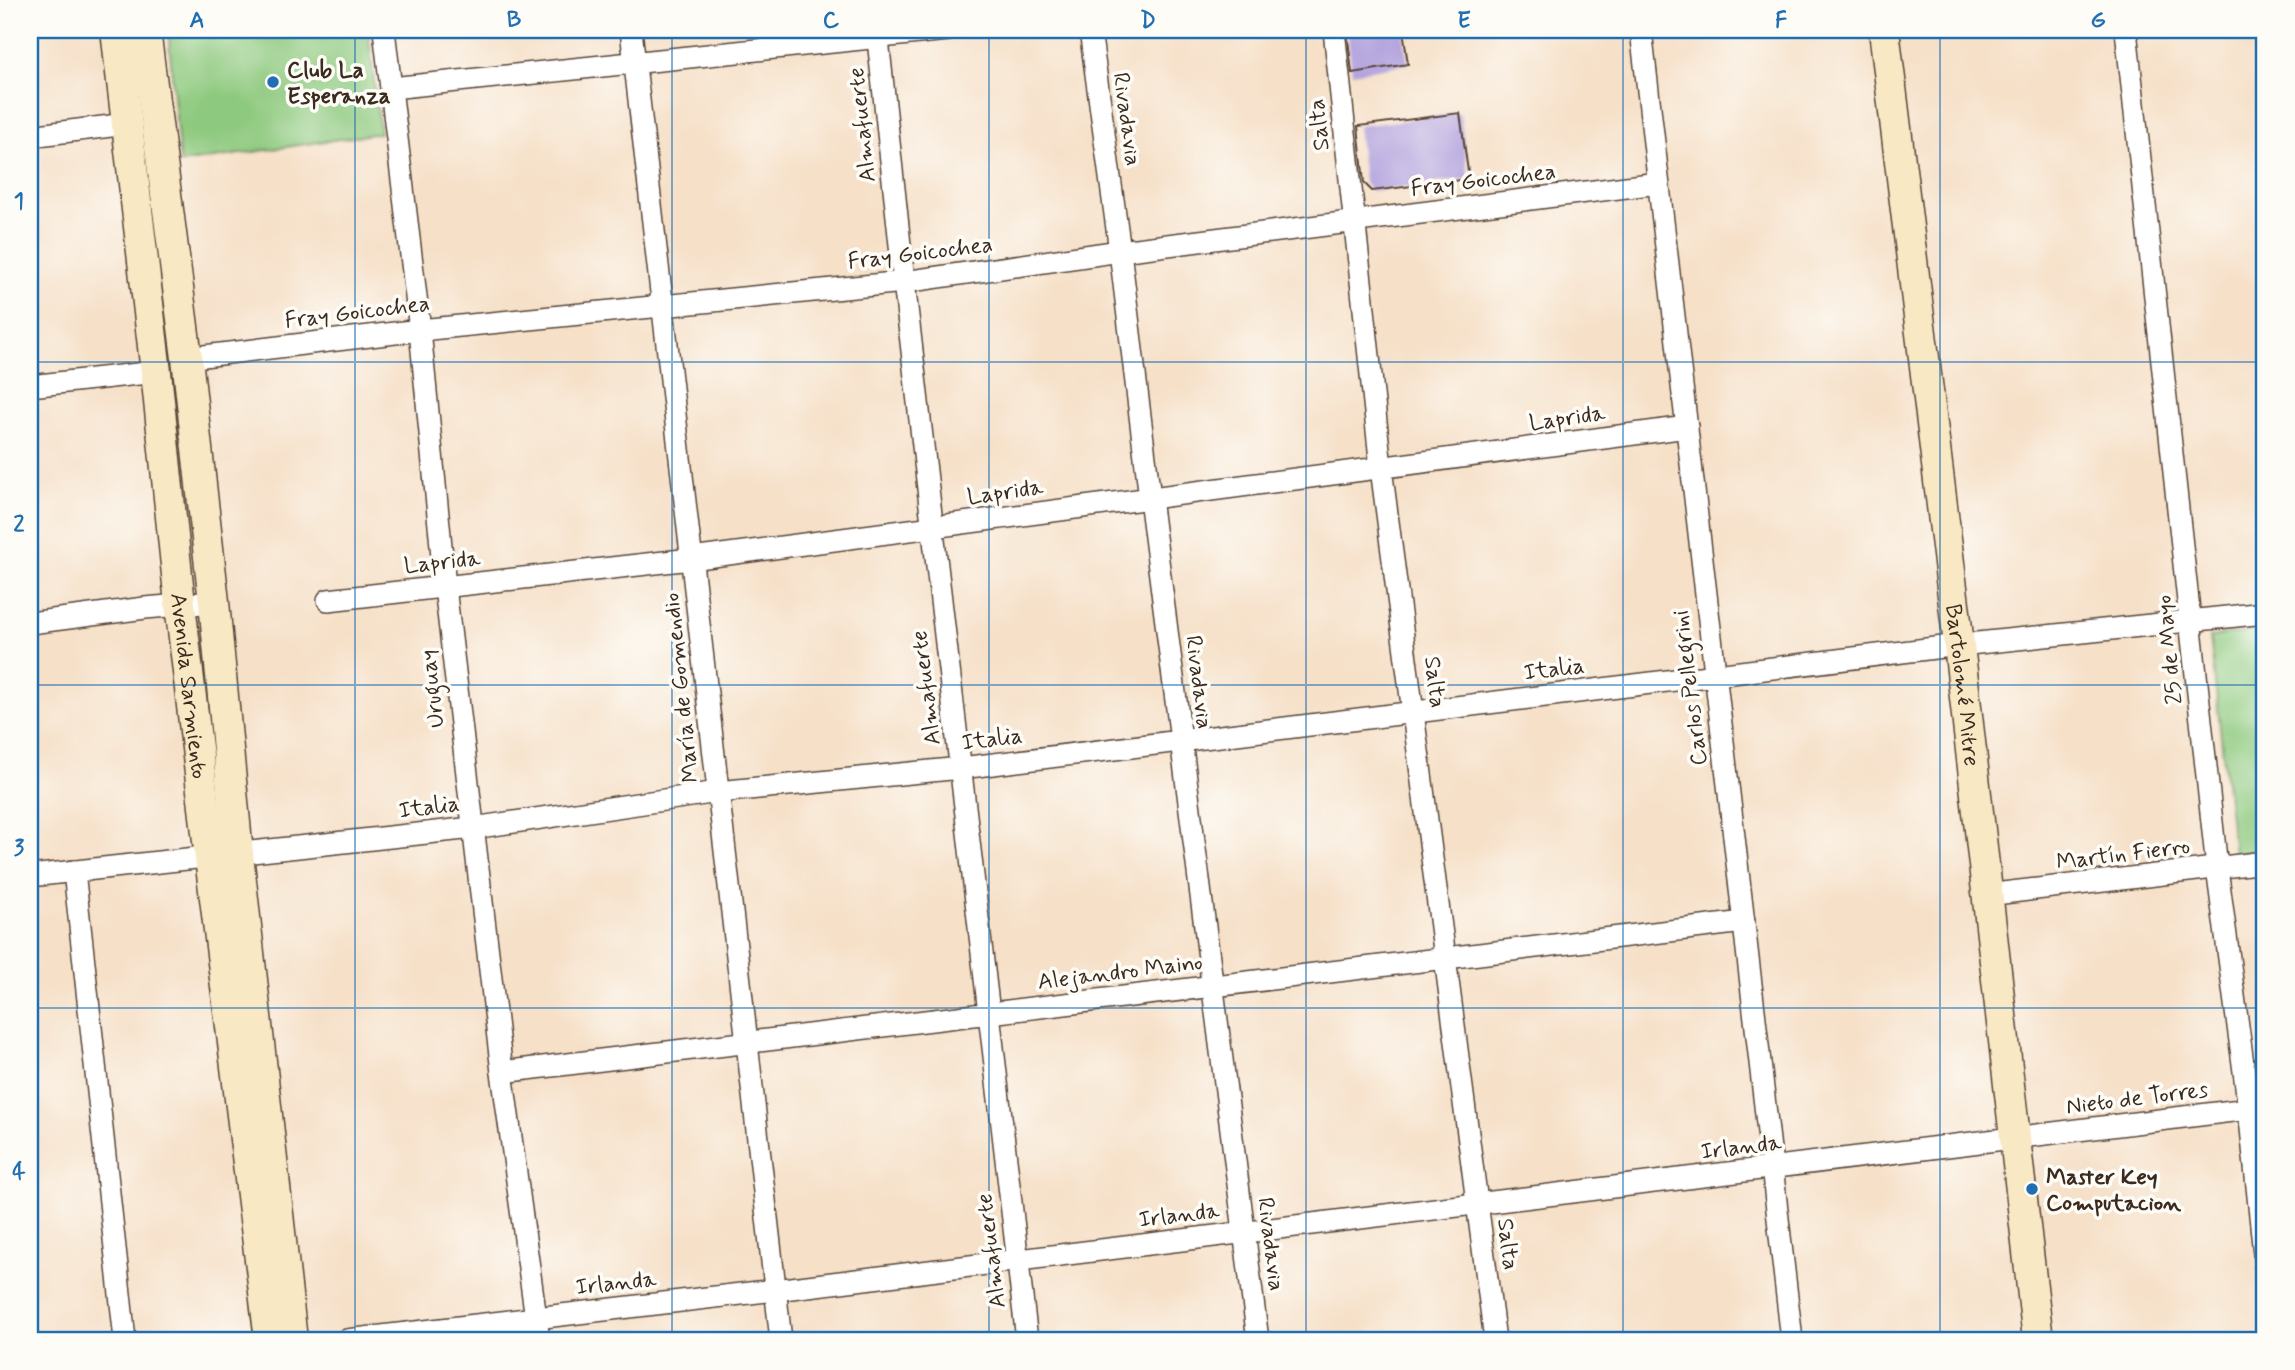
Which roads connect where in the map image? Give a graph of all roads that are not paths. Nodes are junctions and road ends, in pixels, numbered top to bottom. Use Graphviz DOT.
graph roads {
  1 [pos="116,30"];
  2 [pos="145,30"];
  3 [pos="384,30"];
  4 [pos="631,30"];
  5 [pos="948,30"];
  6 [pos="1090,30"];
  7 [pos="1334,30"];
  8 [pos="1641,30"];
  9 [pos="1884,30"];
  10 [pos="2126,30"];
  11 [pos="878,33"];
  12 [pos="635,63"];
  13 [pos="391,88"];
  14 [pos="127,124"];
  15 [pos="30,136"];
  16 [pos="1658,184"];
  17 [pos="1354,222"];
  18 [pos="1120,251"];
  19 [pos="904,282"];
  20 [pos="662,305"];
  21 [pos="420,330"];
  22 [pos="187,358"];
  23 [pos="156,372"];
  24 [pos="30,386"];
  25 [pos="1687,427"];
  26 [pos="1381,467"];
  27 [pos="1150,498"];
  28 [pos="932,527"];
  29 [pos="691,559"];
  30 [pos="445,587"];
  31 [pos="328,600"];
  32 [pos="214,602"];
  33 [pos="180,604"];
  34 [pos="2265,613"];
  35 [pos="2191,621"];
  36 [pos="30,623"];
  37 [pos="1959,645"];
  38 [pos="1714,674"];
  39 [pos="1413,712"];
  40 [pos="1181,741"];
  41 [pos="961,768"];
  42 [pos="718,792"];
  43 [pos="473,828"];
  44 [pos="224,856"];
  45 [pos="2265,862"];
  46 [pos="2217,868"];
  47 [pos="74,871"];
  48 [pos="30,876"];
  49 [pos="1986,895"];
  50 [pos="1744,922"];
  51 [pos="1445,958"];
  52 [pos="1213,986"];
  53 [pos="989,1013"];
  54 [pos="747,1042"];
  55 [pos="502,1072"];
  56 [pos="2257,1108"];
  57 [pos="2016,1138"];
  58 [pos="1772,1169"];
  59 [pos="1477,1205"];
  60 [pos="1244,1233"];
  61 [pos="1018,1261"];
  62 [pos="2265,1264"];
  63 [pos="775,1290"];
  64 [pos="536,1317"];
  65 [pos="125,1340"];
  66 [pos="270,1340"];
  67 [pos="292,1340"];
  68 [pos="348,1340"];
  69 [pos="539,1340"];
  70 [pos="781,1340"];
  71 [pos="1027,1340"];
  72 [pos="1258,1340"];
  73 [pos="1494,1340"];
  74 [pos="1792,1340"];
  75 [pos="2038,1340"];
  1 -- 14 [label="main road, Avenida Sarmiento"];
  2 -- 22 [label="main road, Avenida Sarmiento"];
  3 -- 13 [label="street, Uruguay"];
  4 -- 12 [label="street, María de Gomendio"];
  5 -- 11 [label="street"];
  6 -- 18 [label="street, Rivadavia"];
  7 -- 17 [label="street, Salta"];
  8 -- 16 [label="street, Carlos Pellegrini"];
  9 -- 37 [label="main road, Bartolomé Mitre"];
  10 -- 35 [label="street, 25 de Mayo"];
  11 -- 12 [label="street"];
  11 -- 19 [label="street, Almafuerte"];
  12 -- 13 [label="street"];
  12 -- 20 [label="street, María de Gomendio"];
  13 -- 21 [label="street, Uruguay"];
  14 -- 15 [label="street"];
  14 -- 23 [label="main road, Avenida Sarmiento"];
  16 -- 17 [label="street, Fray Goicochea"];
  16 -- 25 [label="street, Carlos Pellegrini"];
  17 -- 18 [label="street, Fray Goicochea"];
  17 -- 26 [label="street, Salta"];
  18 -- 19 [label="street, Fray Goicochea"];
  18 -- 27 [label="street, Rivadavia"];
  19 -- 20 [label="street, Fray Goicochea"];
  19 -- 28 [label="street, Almafuerte"];
  20 -- 21 [label="street, Fray Goicochea"];
  20 -- 29 [label="street, María de Gomendio"];
  21 -- 22 [label="street, Fray Goicochea"];
  21 -- 30 [label="street, Uruguay"];
  22 -- 32 [label="main road, Avenida Sarmiento"];
  23 -- 24 [label="street"];
  23 -- 33 [label="main road, Avenida Sarmiento"];
  25 -- 26 [label="street, Laprida"];
  25 -- 38 [label="street, Carlos Pellegrini"];
  26 -- 27 [label="street, Laprida"];
  26 -- 39 [label="street, Salta"];
  27 -- 28 [label="street, Laprida"];
  27 -- 40 [label="street, Rivadavia"];
  28 -- 29 [label="street, Laprida"];
  28 -- 41 [label="street, Almafuerte"];
  29 -- 30 [label="street, Laprida"];
  29 -- 42 [label="street, María de Gomendio"];
  30 -- 31 [label="street, Laprida"];
  30 -- 43 [label="street, Uruguay"];
  32 -- 33 [label="street"];
  32 -- 44 [label="main road, Avenida Sarmiento"];
  33 -- 36 [label="street"];
  33 -- 44 [label="main road, Avenida Sarmiento"];
  34 -- 35 [label="street, Italia"];
  35 -- 37 [label="street, Italia"];
  35 -- 46 [label="street, 25 de Mayo"];
  37 -- 38 [label="street, Italia"];
  37 -- 49 [label="main road, Bartolomé Mitre"];
  38 -- 39 [label="street, Italia"];
  38 -- 50 [label="street, Carlos Pellegrini"];
  39 -- 40 [label="street, Italia"];
  39 -- 51 [label="street, Salta"];
  40 -- 41 [label="street, Italia"];
  40 -- 52 [label="street, Rivadavia"];
  41 -- 42 [label="street, Italia"];
  41 -- 53 [label="street, Almafuerte"];
  42 -- 43 [label="street, Italia"];
  42 -- 54 [label="street, María de Gomendio"];
  43 -- 44 [label="street, Italia"];
  43 -- 55 [label="street, Uruguay"];
  44 -- 47 [label="street, Italia"];
  44 -- 66 [label="main road, Avenida Sarmiento"];
  44 -- 67 [label="main road, Avenida Sarmiento"];
  45 -- 46 [label="street, Martín Fierro"];
  46 -- 49 [label="street, Martín Fierro"];
  46 -- 56 [label="street, 25 de Mayo"];
  47 -- 48 [label="street, Italia"];
  47 -- 65 [label="street"];
  49 -- 57 [label="main road, Bartolomé Mitre"];
  50 -- 51 [label="street, Alejandro Maino"];
  50 -- 58 [label="street, Carlos Pellegrini"];
  51 -- 52 [label="street, Alejandro Maino"];
  51 -- 59 [label="street, Salta"];
  52 -- 53 [label="street, Alejandro Maino"];
  52 -- 60 [label="street, Rivadavia"];
  53 -- 54 [label="street, Alejandro Maino"];
  53 -- 61 [label="street, Almafuerte"];
  54 -- 55 [label="street, Alejandro Maino"];
  54 -- 63 [label="street, María de Gomendio"];
  55 -- 64 [label="street, Uruguay"];
  56 -- 57 [label="street, Nieto de Torres"];
  56 -- 62 [label="street, 25 de Mayo"];
  57 -- 58 [label="street, Irlanda"];
  57 -- 75 [label="main road, Bartolomé Mitre"];
  58 -- 59 [label="street, Irlanda"];
  58 -- 74 [label="street, Carlos Pellegrini"];
  59 -- 60 [label="street, Irlanda"];
  59 -- 73 [label="street, Salta"];
  60 -- 61 [label="street, Irlanda"];
  60 -- 72 [label="street, Rivadavia"];
  61 -- 63 [label="street, Irlanda"];
  61 -- 71 [label="street, Almafuerte"];
  63 -- 64 [label="street, Irlanda"];
  63 -- 70 [label="street, María de Gomendio"];
  64 -- 68 [label="street, Irlanda"];
  64 -- 69 [label="street, Uruguay"];
}
